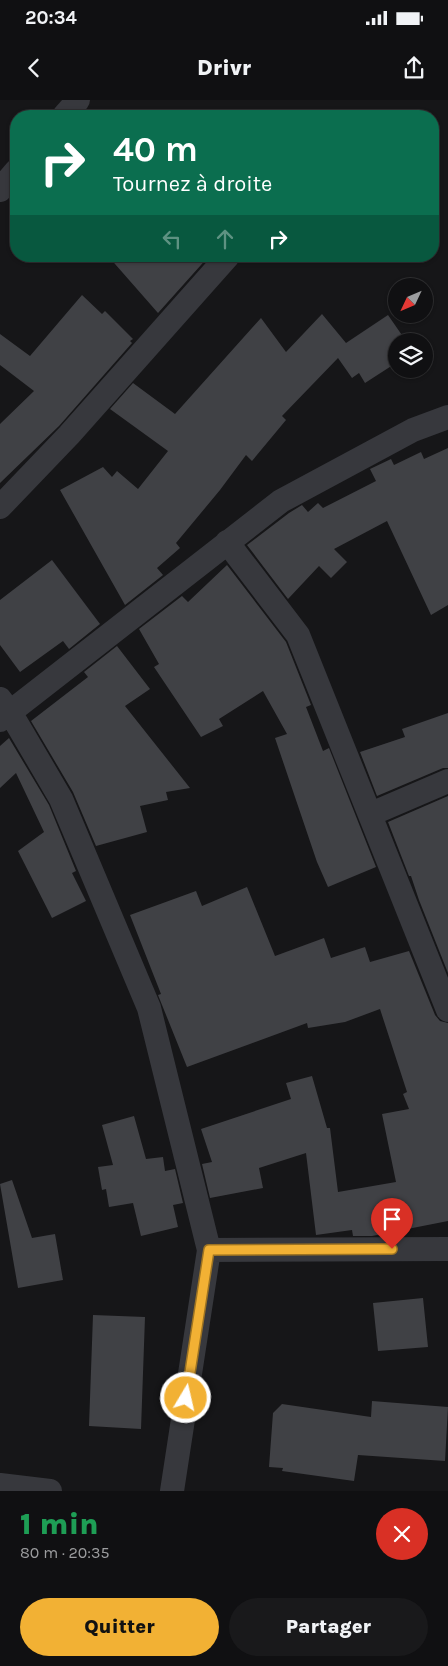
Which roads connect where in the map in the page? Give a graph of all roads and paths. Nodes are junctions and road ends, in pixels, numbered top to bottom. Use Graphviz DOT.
graph roads {
  1 [pos="78,100"];
  2 [pos="69,110"];
  3 [pos="10,178"];
  4 [pos="0,190"];
  5 [pos="223,262"];
  6 [pos="448,417"];
  7 [pos="0,507"];
  8 [pos="227,542"];
  9 [pos="4,710"];
  10 [pos="448,781"];
  11 [pos="371,814"];
  12 [pos="448,1010"];
  13 [pos="448,1249"];
  14 [pos="209,1250"];
  15 [pos="0,1485"];
  16 [pos="50,1491"];
  17 [pos="172,1491"];
  1 -- 2 [label="street"];
  3 -- 4 [label="street"];
  5 -- 7 [label="street"];
  6 -- 8 [label="street"];
  8 -- 9 [label="street"];
  8 -- 11 [label="street"];
  9 -- 14 [label="street"];
  10 -- 11 [label="street"];
  11 -- 12 [label="street"];
  13 -- 14 [label="street"];
  14 -- 17 [label="street"];
  15 -- 16 [label="street"];
}
